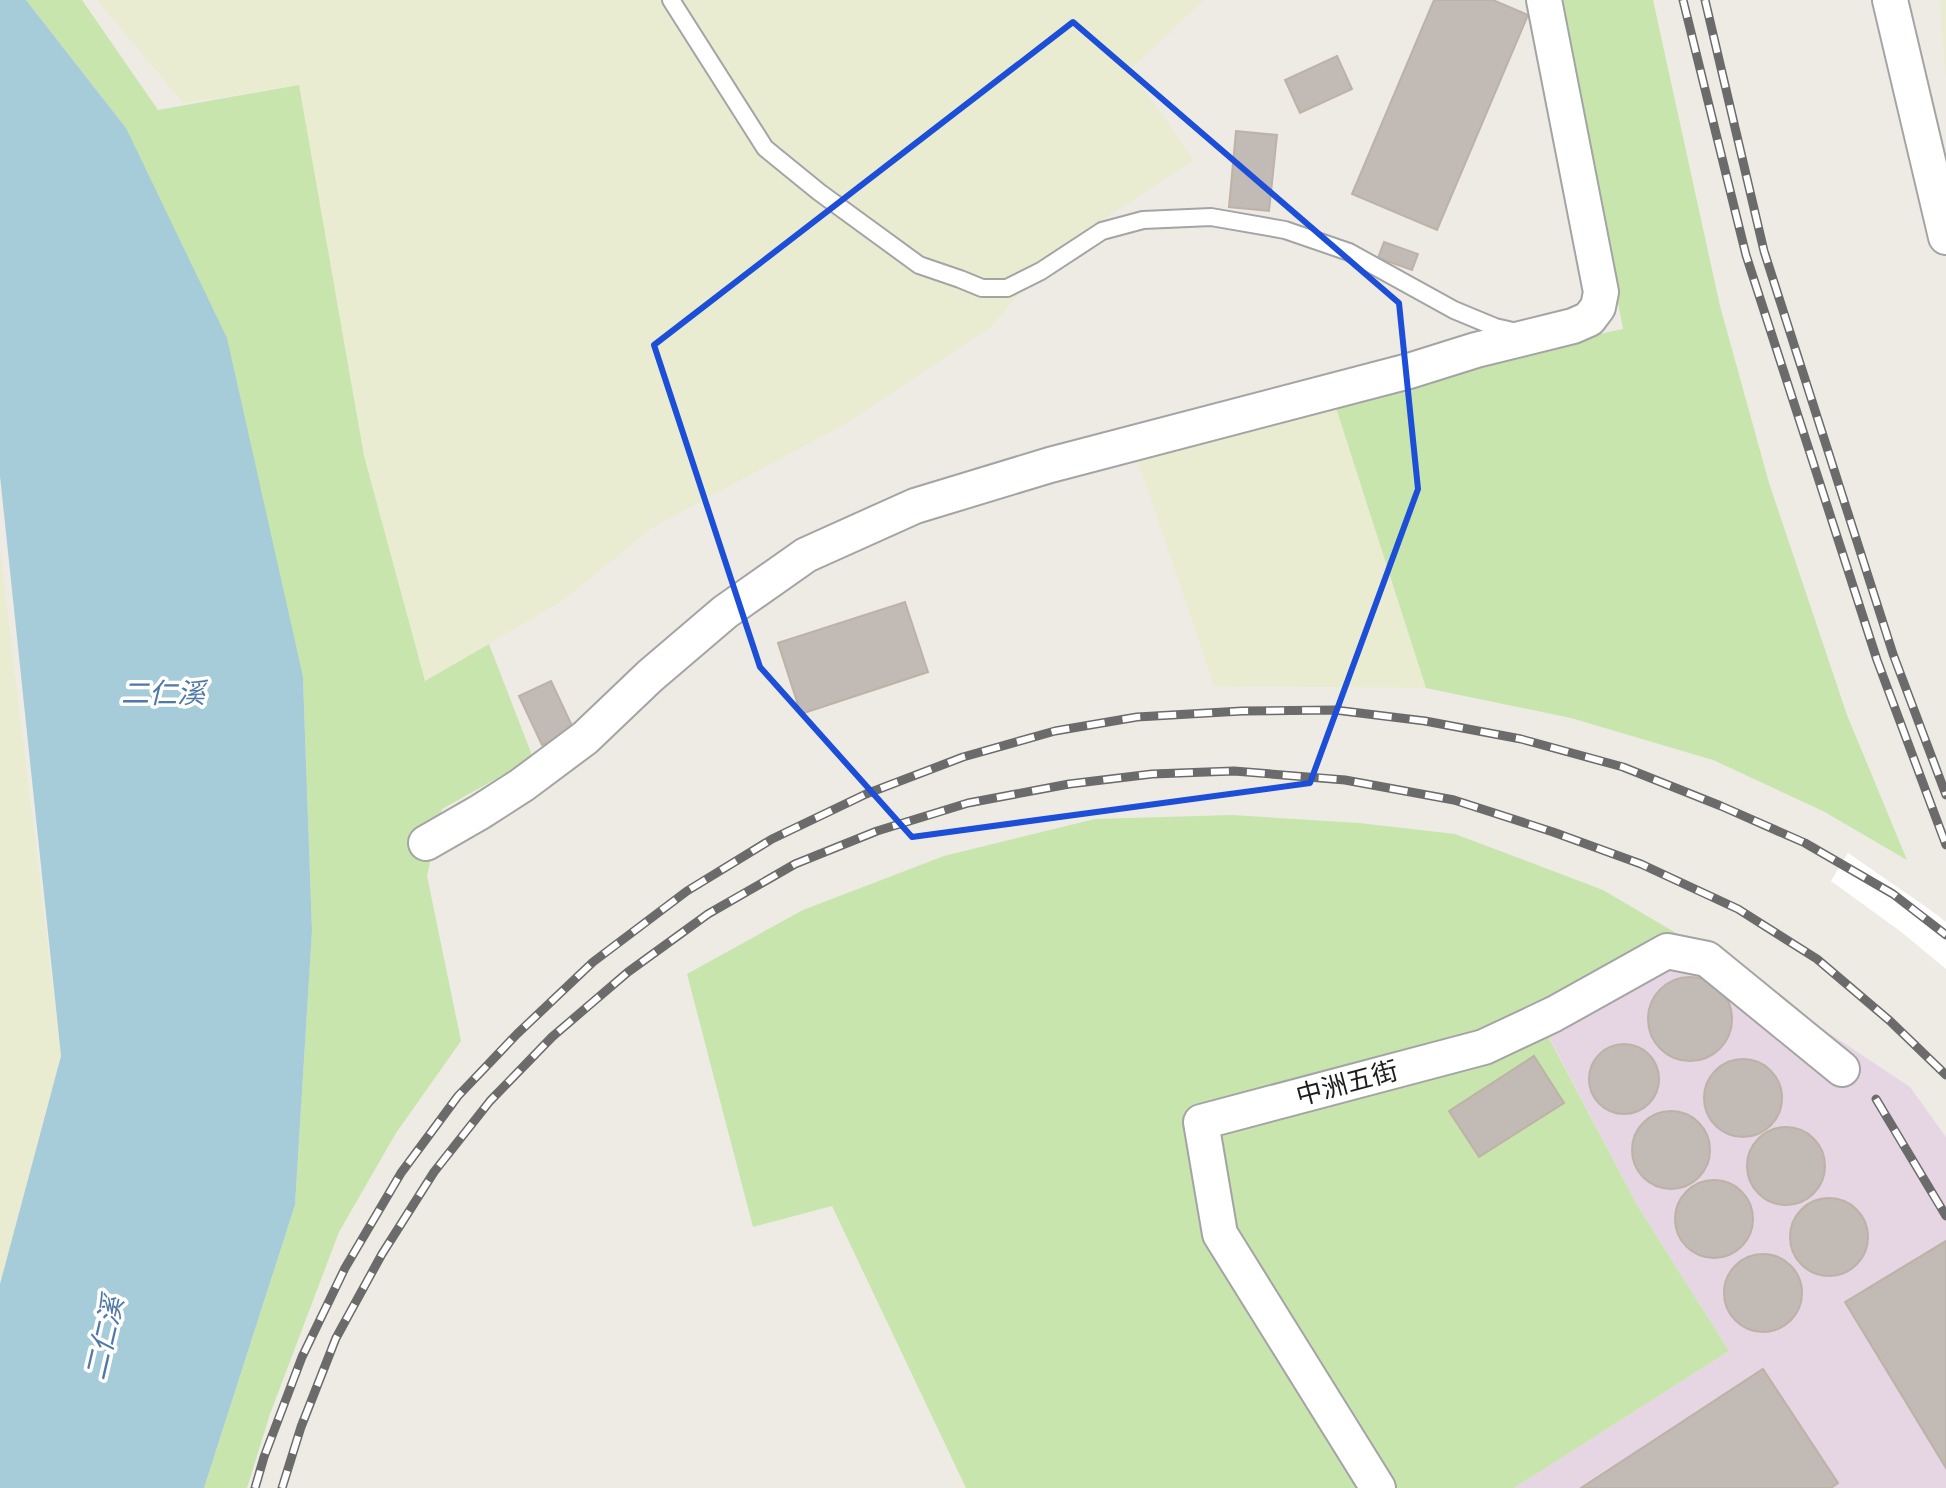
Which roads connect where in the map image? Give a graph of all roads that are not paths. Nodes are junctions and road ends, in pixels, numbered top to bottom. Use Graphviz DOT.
graph roads {
  1 [pos="671,0"];
  2 [pos="1544,0"];
  3 [pos="1890,0"];
  4 [pos="1946,237"];
  5 [pos="1534,336"];
  6 [pos="426,843"];
  7 [pos="1842,1069"];
  8 [pos="1378,1488"];
  1 -- 5 [label="lane"];
  2 -- 5 [label="street"];
  3 -- 4 [label="street"];
  5 -- 6 [label="street"];
  7 -- 8 [label="street, 中洲五街"];
}
